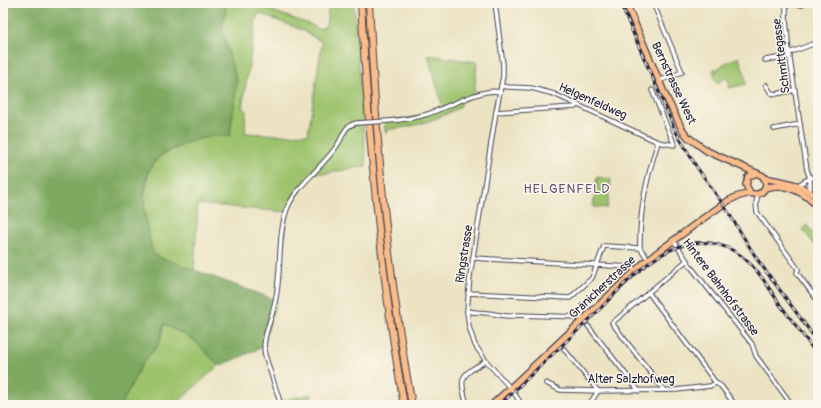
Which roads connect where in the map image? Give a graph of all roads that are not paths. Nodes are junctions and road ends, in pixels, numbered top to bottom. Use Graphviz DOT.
graph roads {
  1 [pos="361,3"];
  2 [pos="369,3"];
  3 [pos="495,3"];
  4 [pos="626,3"];
  5 [pos="653,3"];
  6 [pos="807,3"];
  7 [pos="786,4"];
  8 [pos="818,42"];
  9 [pos="790,54"];
  10 [pos="765,60"];
  11 [pos="659,81"];
  12 [pos="766,85"];
  13 [pos="501,86"];
  14 [pos="652,90"];
  15 [pos="795,90"];
  16 [pos="500,92"];
  17 [pos="577,104"];
  18 [pos="496,112"];
  19 [pos="800,124"];
  20 [pos="774,128"];
  21 [pos="658,142"];
  22 [pos="741,167"];
  23 [pos="756,173"];
  24 [pos="818,177"];
  25 [pos="764,178"];
  26 [pos="810,178"];
  27 [pos="746,182"];
  28 [pos="798,185"];
  29 [pos="765,188"];
  30 [pos="750,192"];
  31 [pos="810,192"];
  32 [pos="758,194"];
  33 [pos="736,197"];
  34 [pos="818,199"];
  35 [pos="818,208"];
  36 [pos="674,241"];
  37 [pos="640,248"];
  38 [pos="473,258"];
  39 [pos="648,259"];
  40 [pos="686,261"];
  41 [pos="598,265"];
  42 [pos="635,270"];
  43 [pos="648,292"];
  44 [pos="468,293"];
  45 [pos="818,301"];
  46 [pos="467,311"];
  47 [pos="584,319"];
  48 [pos="588,326"];
  49 [pos="564,349"];
  50 [pos="486,361"];
  51 [pos="546,383"];
  52 [pos="716,383"];
  53 [pos="510,387"];
  54 [pos="664,390"];
  55 [pos="598,391"];
  56 [pos="639,391"];
  57 [pos="281,405"];
  58 [pos="404,405"];
  59 [pos="412,405"];
  60 [pos="467,405"];
  61 [pos="492,405"];
  62 [pos="522,405"];
  63 [pos="589,405"];
  64 [pos="735,405"];
  65 [pos="792,405"];
  1 -- 58 [label="highway"];
  2 -- 59 [label="highway"];
  3 -- 13 [label="street, Ringstrasse"];
  4 -- 11 [label="main road, Bernstrasse West"];
  5 -- 11 [label="street"];
  6 -- 7 [label="street"];
  7 -- 9 [label="street, Schmittegasse"];
  8 -- 9 [label="street"];
  9 -- 10 [label="street"];
  9 -- 15 [label="street, Schmittegasse"];
  11 -- 22 [label="main road, Bernstrasse West"];
  12 -- 15 [label="street"];
  13 -- 16 [label="street, Ringstrasse"];
  13 -- 17 [label="street, Helgenfeldweg"];
  14 -- 21 [label="street, Helgenfeldweg"];
  15 -- 19 [label="street, Schmittegasse"];
  16 -- 18 [label="street, Ringstrasse"];
  16 -- 57 [label="street, bridge"];
  17 -- 18 [label="street"];
  17 -- 21 [label="street, Helgenfeldweg"];
  18 -- 38 [label="street, Ringstrasse"];
  19 -- 20 [label="street"];
  19 -- 26 [label="street, Schmittegasse"];
  21 -- 37 [label="street"];
  22 -- 23 [label="main road, Bernstrasse West"];
  22 -- 27 [label="main road"];
  23 -- 25 [label="main road"];
  23 -- 27 [label="main road"];
  24 -- 26 [label="street"];
  25 -- 28 [label="main road"];
  25 -- 29 [label="main road"];
  26 -- 28 [label="street"];
  26 -- 31 [label="street, Schmittegasse"];
  27 -- 30 [label="main road"];
  27 -- 33 [label="main road, Gränicherstrasse"];
  28 -- 31 [label="main road"];
  29 -- 32 [label="main road"];
  29 -- 35 [label="main road"];
  30 -- 32 [label="main road"];
  30 -- 33 [label="main road, Gränicherstrasse"];
  31 -- 34 [label="main road"];
  32 -- 45 [label="street"];
  33 -- 36 [label="main road, Gränicherstrasse"];
  36 -- 39 [label="main road, Gränicherstrasse"];
  36 -- 40 [label="street, Hintere Bahnhofstrasse"];
  37 -- 39 [label="street"];
  37 -- 41 [label="street"];
  38 -- 41 [label="street"];
  38 -- 44 [label="street, Ringstrasse"];
  39 -- 42 [label="main road, Gränicherstrasse"];
  40 -- 43 [label="street"];
  40 -- 65 [label="street, Hintere Bahnhofstrasse"];
  41 -- 42 [label="street"];
  41 -- 44 [label="street"];
  42 -- 47 [label="main road, Gränicherstrasse"];
  43 -- 52 [label="street"];
  43 -- 54 [label="street"];
  44 -- 46 [label="street, Ringstrasse"];
  46 -- 47 [label="street"];
  46 -- 50 [label="street, Ringstrasse"];
  47 -- 53 [label="main road, Gränicherstrasse"];
  48 -- 56 [label="street"];
  49 -- 55 [label="street"];
  50 -- 53 [label="street, Ringstrasse"];
  50 -- 60 [label="street"];
  51 -- 55 [label="street, Alter Salzhofweg"];
  52 -- 54 [label="street, Alter Salzhofweg"];
  52 -- 64 [label="street"];
  53 -- 61 [label="main road, Gränicherstrasse"];
  53 -- 62 [label="street, Ringstrasse"];
  54 -- 56 [label="street, Alter Salzhofweg"];
  55 -- 56 [label="street, Alter Salzhofweg"];
  55 -- 63 [label="street"];
}
